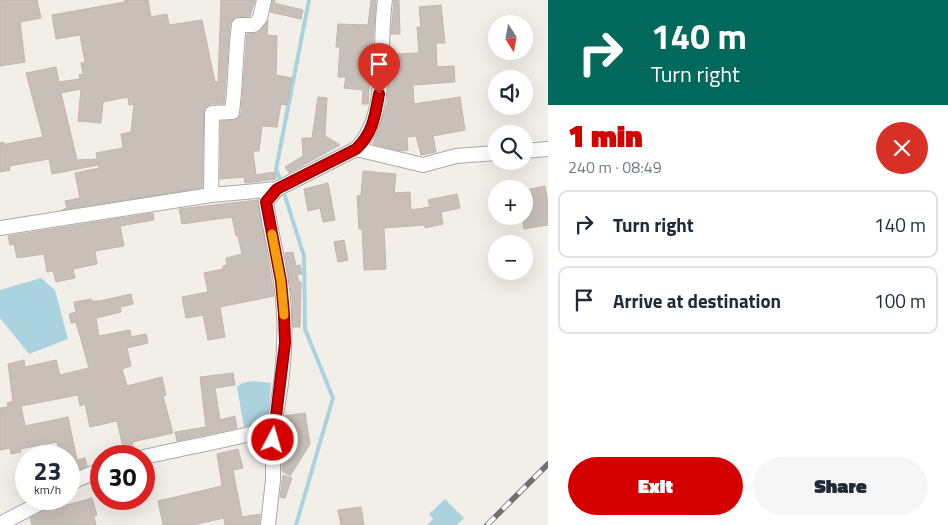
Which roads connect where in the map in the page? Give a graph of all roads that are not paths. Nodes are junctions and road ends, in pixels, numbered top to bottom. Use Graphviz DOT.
graph roads {
  1 [pos="264,0"];
  2 [pos="385,0"];
  3 [pos="356,149"];
  4 [pos="548,149"];
  5 [pos="533,150"];
  6 [pos="488,154"];
  7 [pos="277,189"];
  8 [pos="212,196"];
  9 [pos="0,228"];
  10 [pos="273,428"];
  11 [pos="155,454"];
  12 [pos="27,510"];
  13 [pos="0,524"];
  14 [pos="268,525"];
  1 -- 8 [label="street"];
  2 -- 3 [label="street"];
  3 -- 6 [label="street"];
  3 -- 7 [label="street"];
  4 -- 5 [label="street"];
  7 -- 8 [label="street"];
  7 -- 10 [label="street"];
  8 -- 9 [label="street"];
  10 -- 11 [label="street"];
  10 -- 14 [label="street"];
  12 -- 13 [label="street"];
}
